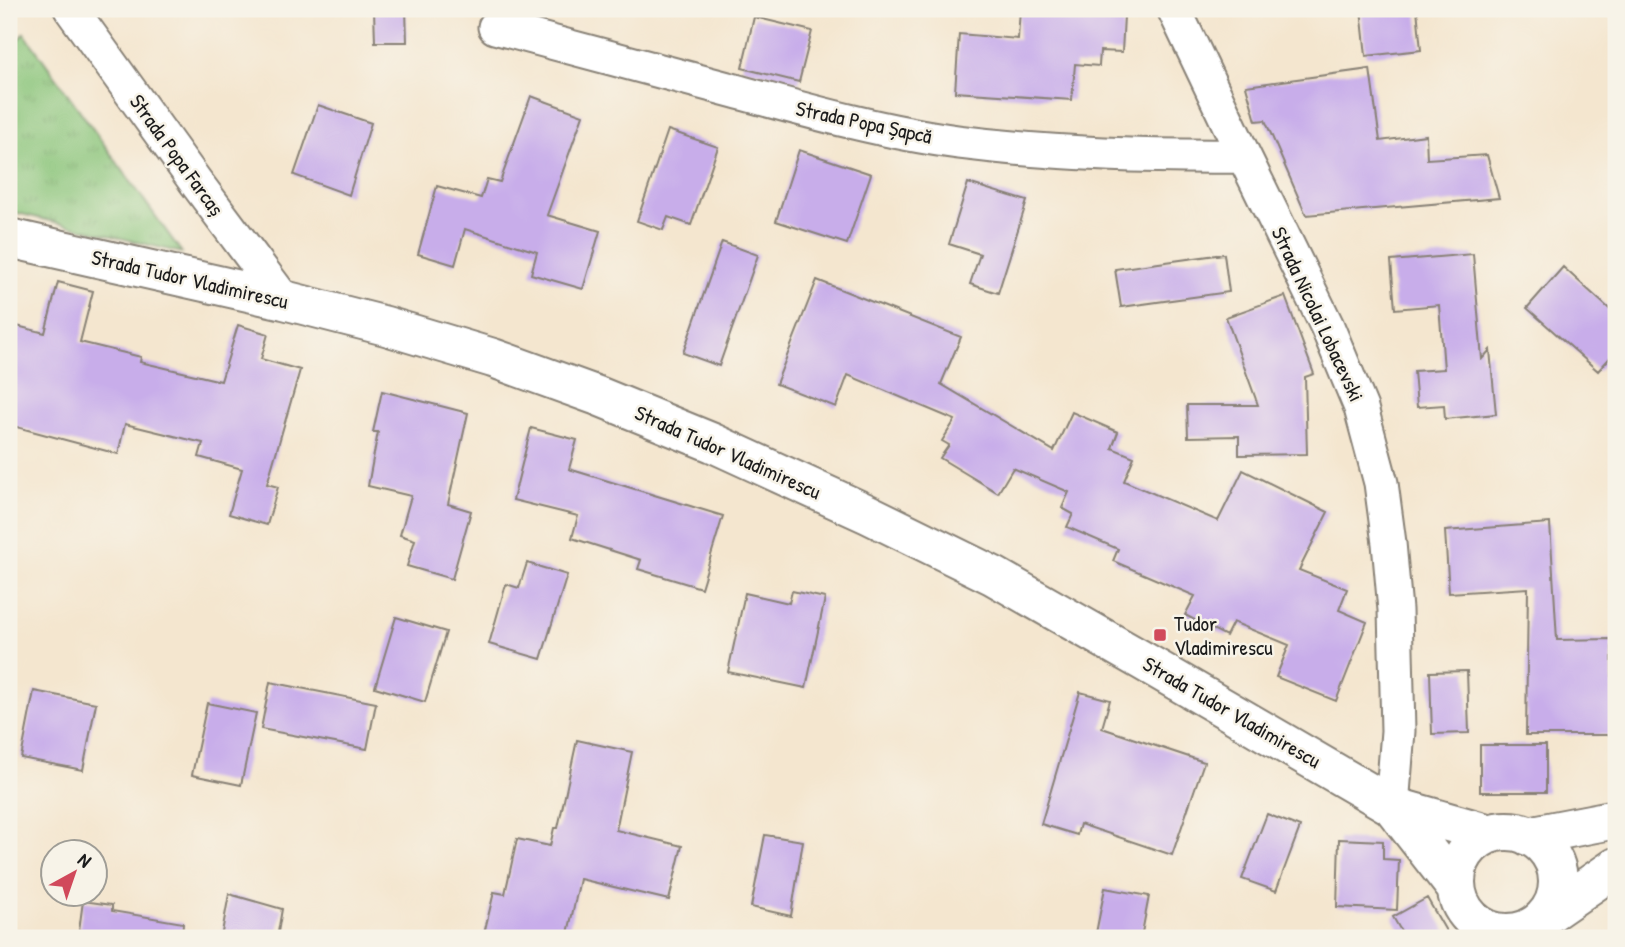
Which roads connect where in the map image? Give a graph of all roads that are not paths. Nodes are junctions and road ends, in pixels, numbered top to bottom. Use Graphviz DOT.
graph roads {
  1 [pos="71,9"];
  2 [pos="1174,9"];
  3 [pos="495,27"];
  4 [pos="1244,156"];
  5 [pos="9,238"];
  6 [pos="284,300"];
  7 [pos="1392,806"];
  8 [pos="1616,820"];
  9 [pos="1490,834"];
  10 [pos="1528,836"];
  11 [pos="1616,867"];
  12 [pos="1457,888"];
  13 [pos="1545,916"];
  14 [pos="1489,934"];
  1 -- 6 [label="street, Strada Popa Farcaș"];
  2 -- 4 [label="street, Strada Nicolai Lobacevski"];
  3 -- 4 [label="street, Strada Popa Șapcă"];
  4 -- 7 [label="street, Strada Nicolai Lobacevski"];
  5 -- 6 [label="street, Strada Tudor Vladimirescu"];
  6 -- 7 [label="street, Strada Tudor Vladimirescu"];
  7 -- 9 [label="street, Strada Tudor Vladimirescu"];
  7 -- 12 [label="street, Strada Tudor Vladimirescu"];
  8 -- 10 [label="street"];
  9 -- 10 [label="street"];
  9 -- 12 [label="street"];
  10 -- 13 [label="street"];
  11 -- 13 [label="street"];
  12 -- 14 [label="street"];
  13 -- 14 [label="street"];
}
